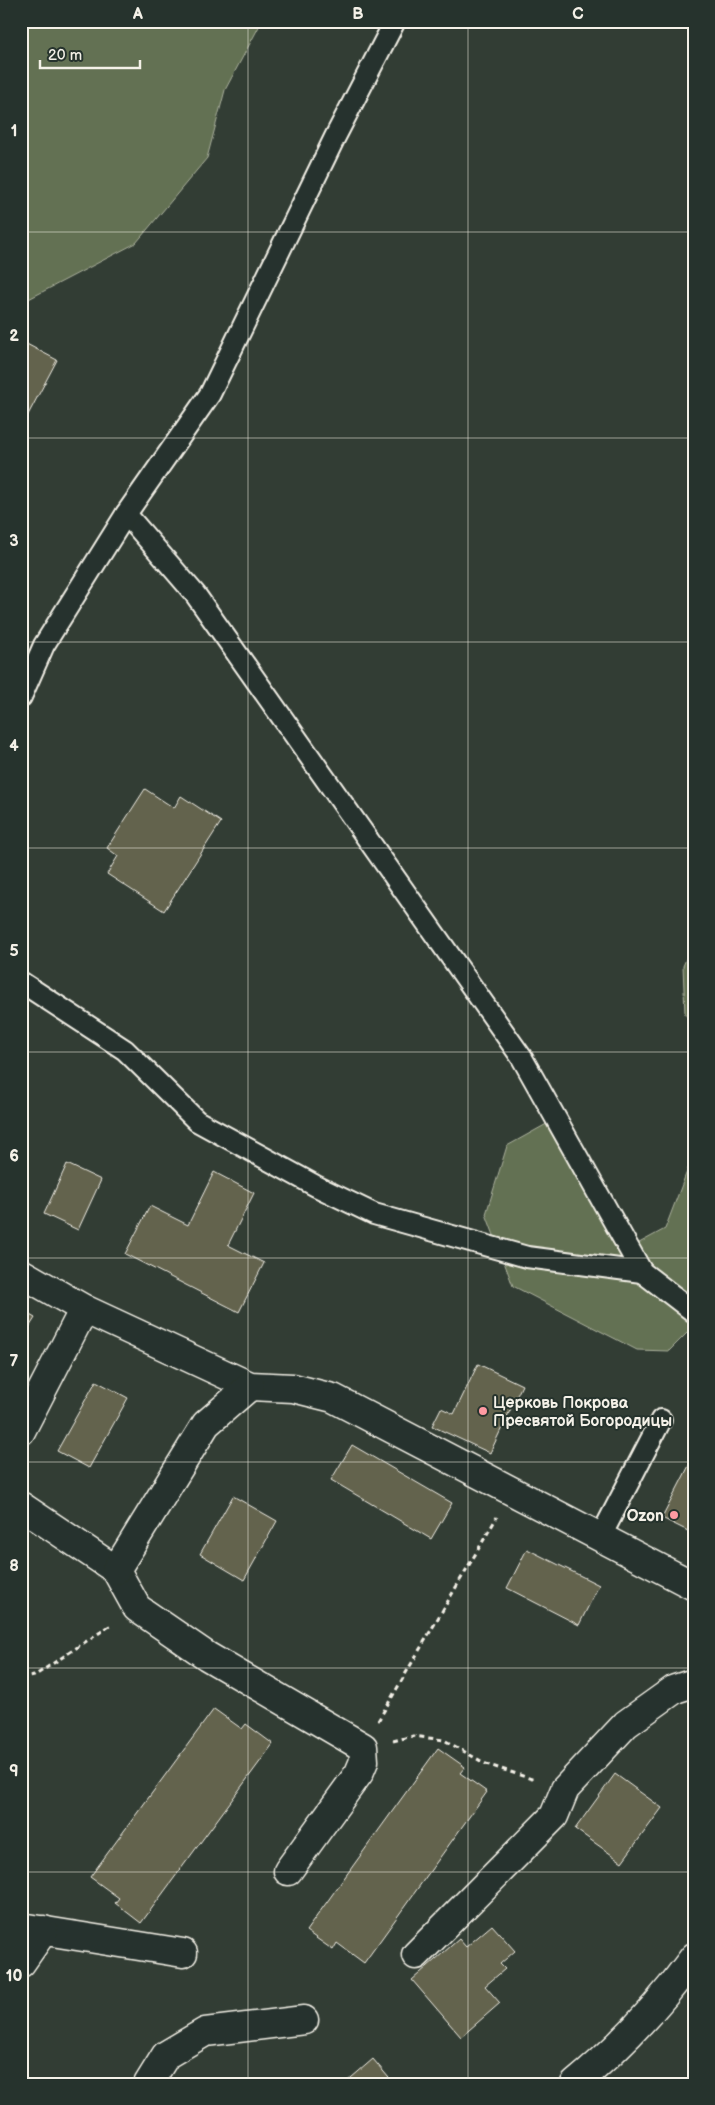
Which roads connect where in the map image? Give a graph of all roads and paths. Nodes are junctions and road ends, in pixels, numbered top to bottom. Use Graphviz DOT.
graph roads {
  1 [pos="395,21"];
  2 [pos="126,514"];
  3 [pos="21,697"];
  4 [pos="21,982"];
  5 [pos="642,1272"];
  6 [pos="21,1273"];
  7 [pos="84,1309"];
  8 [pos="694,1312"];
  9 [pos="250,1386"];
  10 [pos="661,1420"];
  11 [pos="21,1431"];
  12 [pos="513,1490"];
  13 [pos="21,1506"];
  14 [pos="601,1536"];
  15 [pos="116,1570"];
  16 [pos="694,1586"];
  17 [pos="137,1608"];
  18 [pos="21,1679"];
  19 [pos="694,1684"];
  20 [pos="363,1747"];
  21 [pos="565,1789"];
  22 [pos="288,1871"];
  23 [pos="32,1928"];
  24 [pos="183,1953"];
  25 [pos="416,1955"];
  26 [pos="694,1957"];
  27 [pos="21,1963"];
  28 [pos="304,2020"];
  29 [pos="148,2084"];
  30 [pos="575,2084"];
  1 -- 2 [label="lane"];
  2 -- 3 [label="lane"];
  2 -- 5 [label="lane"];
  4 -- 5 [label="lane"];
  5 -- 8 [label="lane"];
  6 -- 7 [label="street"];
  7 -- 9 [label="street"];
  7 -- 11 [label="street"];
  9 -- 12 [label="street"];
  9 -- 15 [label="street"];
  10 -- 14 [label="lane"];
  12 -- 14 [label="street"];
  12 -- 20 [label="path"];
  13 -- 15 [label="street"];
  14 -- 16 [label="street"];
  15 -- 17 [label="street"];
  17 -- 18 [label="path"];
  17 -- 20 [label="street"];
  19 -- 21 [label="street"];
  20 -- 21 [label="path"];
  20 -- 22 [label="street"];
  21 -- 25 [label="street"];
  23 -- 24 [label="street"];
  23 -- 27 [label="street"];
  26 -- 30 [label="street"];
  28 -- 29 [label="street"];
}
